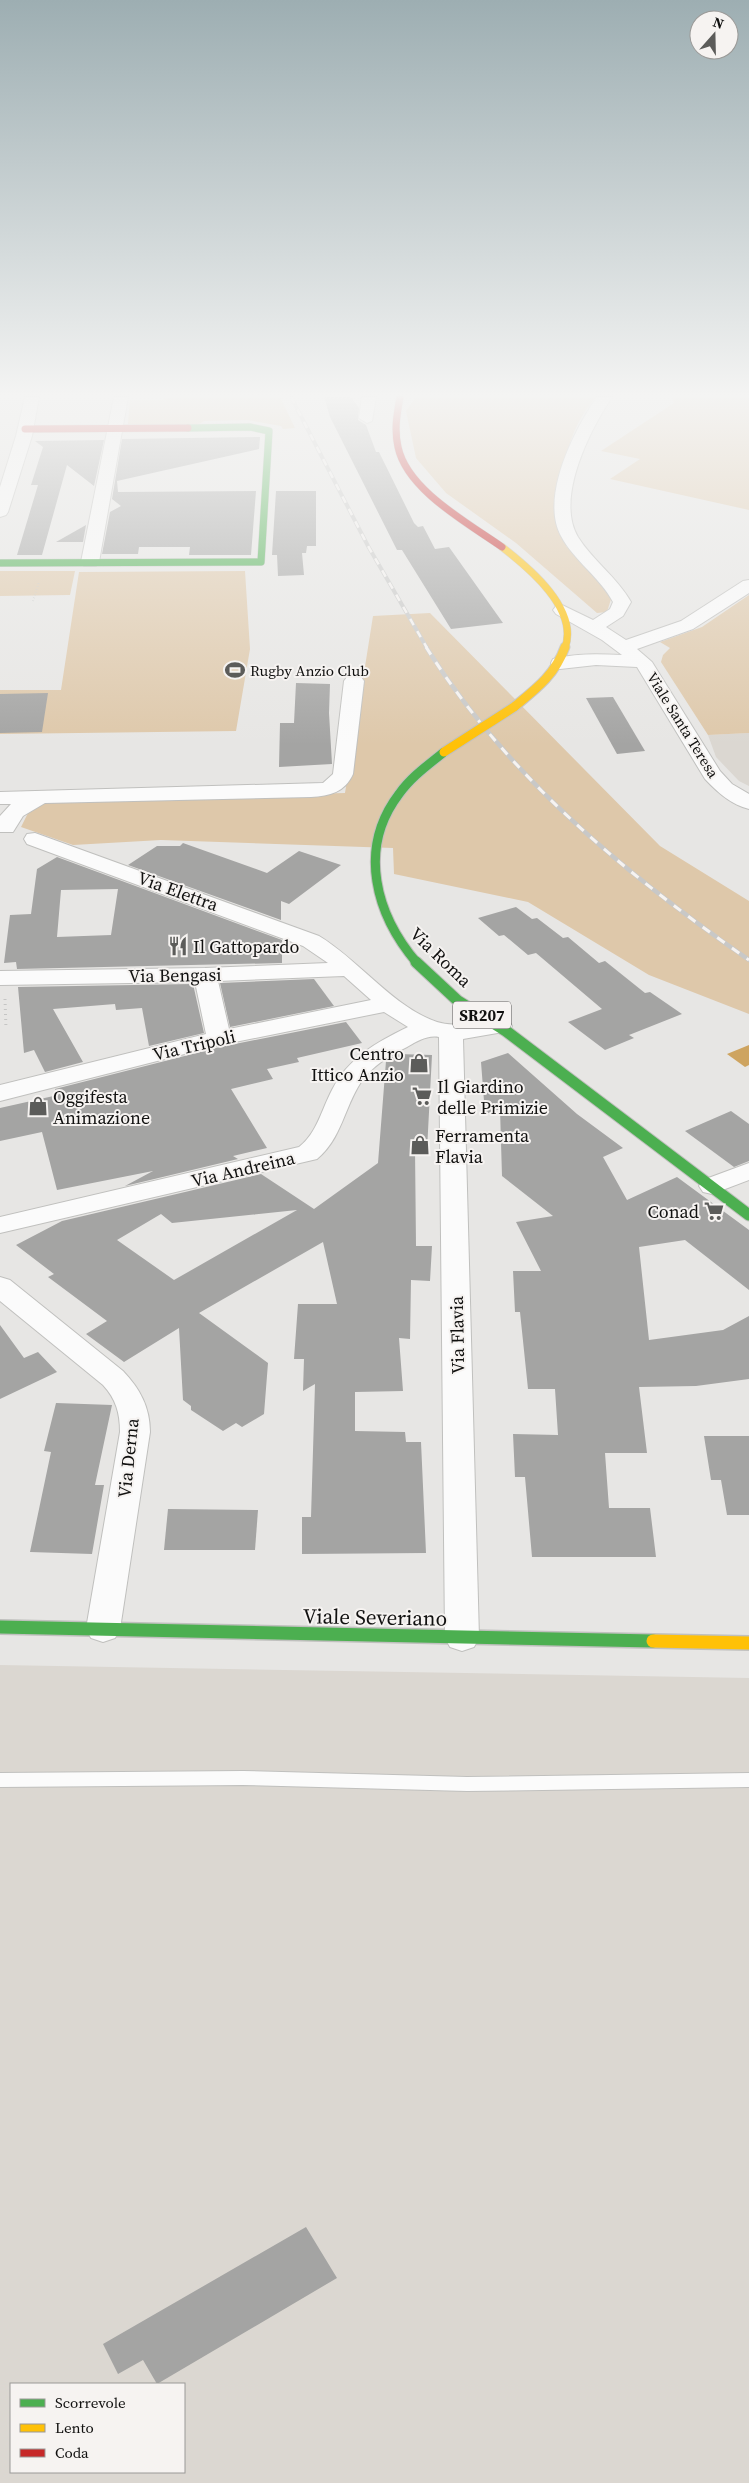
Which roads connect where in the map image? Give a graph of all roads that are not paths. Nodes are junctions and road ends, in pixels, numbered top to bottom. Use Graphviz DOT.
graph roads {
  1 [pos="100,513"];
  2 [pos="264,513"];
  3 [pos="455,513"];
  4 [pos="561,513"];
  5 [pos="90,562"];
  6 [pos="0,563"];
  7 [pos="749,585"];
  8 [pos="562,610"];
  9 [pos="594,627"];
  10 [pos="625,647"];
  11 [pos="643,662"];
  12 [pos="560,663"];
  13 [pos="354,681"];
  14 [pos="43,797"];
  15 [pos="0,798"];
  16 [pos="749,803"];
  17 [pos="2,833"];
  18 [pos="349,969"];
  19 [pos="205,976"];
  20 [pos="2,978"];
  21 [pos="389,1004"];
  22 [pos="500,1026"];
  23 [pos="440,1029"];
  24 [pos="219,1038"];
  25 [pos="0,1093"];
  26 [pos="749,1171"];
  27 [pos="712,1186"];
  28 [pos="749,1215"];
  29 [pos="0,1225"];
  30 [pos="0,1286"];
  31 [pos="0,1627"];
  32 [pos="103,1629"];
  33 [pos="462,1638"];
  34 [pos="749,1643"];
  35 [pos="0,1780"];
  36 [pos="749,1780"];
  1 -- 5 [label="street"];
  2 -- 5 [label="main road"];
  3 -- 8 [label="main road, SR207"];
  4 -- 9 [label="street"];
  5 -- 6 [label="main road"];
  7 -- 10 [label="street"];
  8 -- 9 [label="street, Viale Santa Teresa"];
  8 -- 12 [label="main road, SR207"];
  9 -- 10 [label="street, Viale Santa Teresa"];
  10 -- 11 [label="street, Viale Santa Teresa"];
  11 -- 12 [label="street, Viale Santa Teresa"];
  11 -- 16 [label="street, Viale Santa Teresa"];
  12 -- 22 [label="main road, Via Roma / SR207, bridge"];
  13 -- 14 [label="street"];
  14 -- 15 [label="street"];
  14 -- 17 [label="street"];
  17 -- 18 [label="street, Via Elettra"];
  18 -- 19 [label="street, Via Bengasi"];
  18 -- 21 [label="street, Via Elettra"];
  19 -- 20 [label="street, Via Bengasi"];
  19 -- 24 [label="street"];
  21 -- 23 [label="street, Via Elettra"];
  21 -- 24 [label="street, Via Tripoli"];
  22 -- 23 [label="street, Via Andreina"];
  22 -- 27 [label="main road, Via Roma / SR207"];
  23 -- 29 [label="street, Via Andreina"];
  23 -- 33 [label="street, Via Flavia"];
  24 -- 25 [label="street, Via Tripoli"];
  26 -- 27 [label="street"];
  27 -- 28 [label="main road, Via Roma / SR207"];
  30 -- 32 [label="street, Via Derna"];
  31 -- 32 [label="main road, Viale Severiano"];
  32 -- 33 [label="main road, Viale Severiano"];
  33 -- 34 [label="main road, Viale Severiano"];
  35 -- 36 [label="lane"];
}
